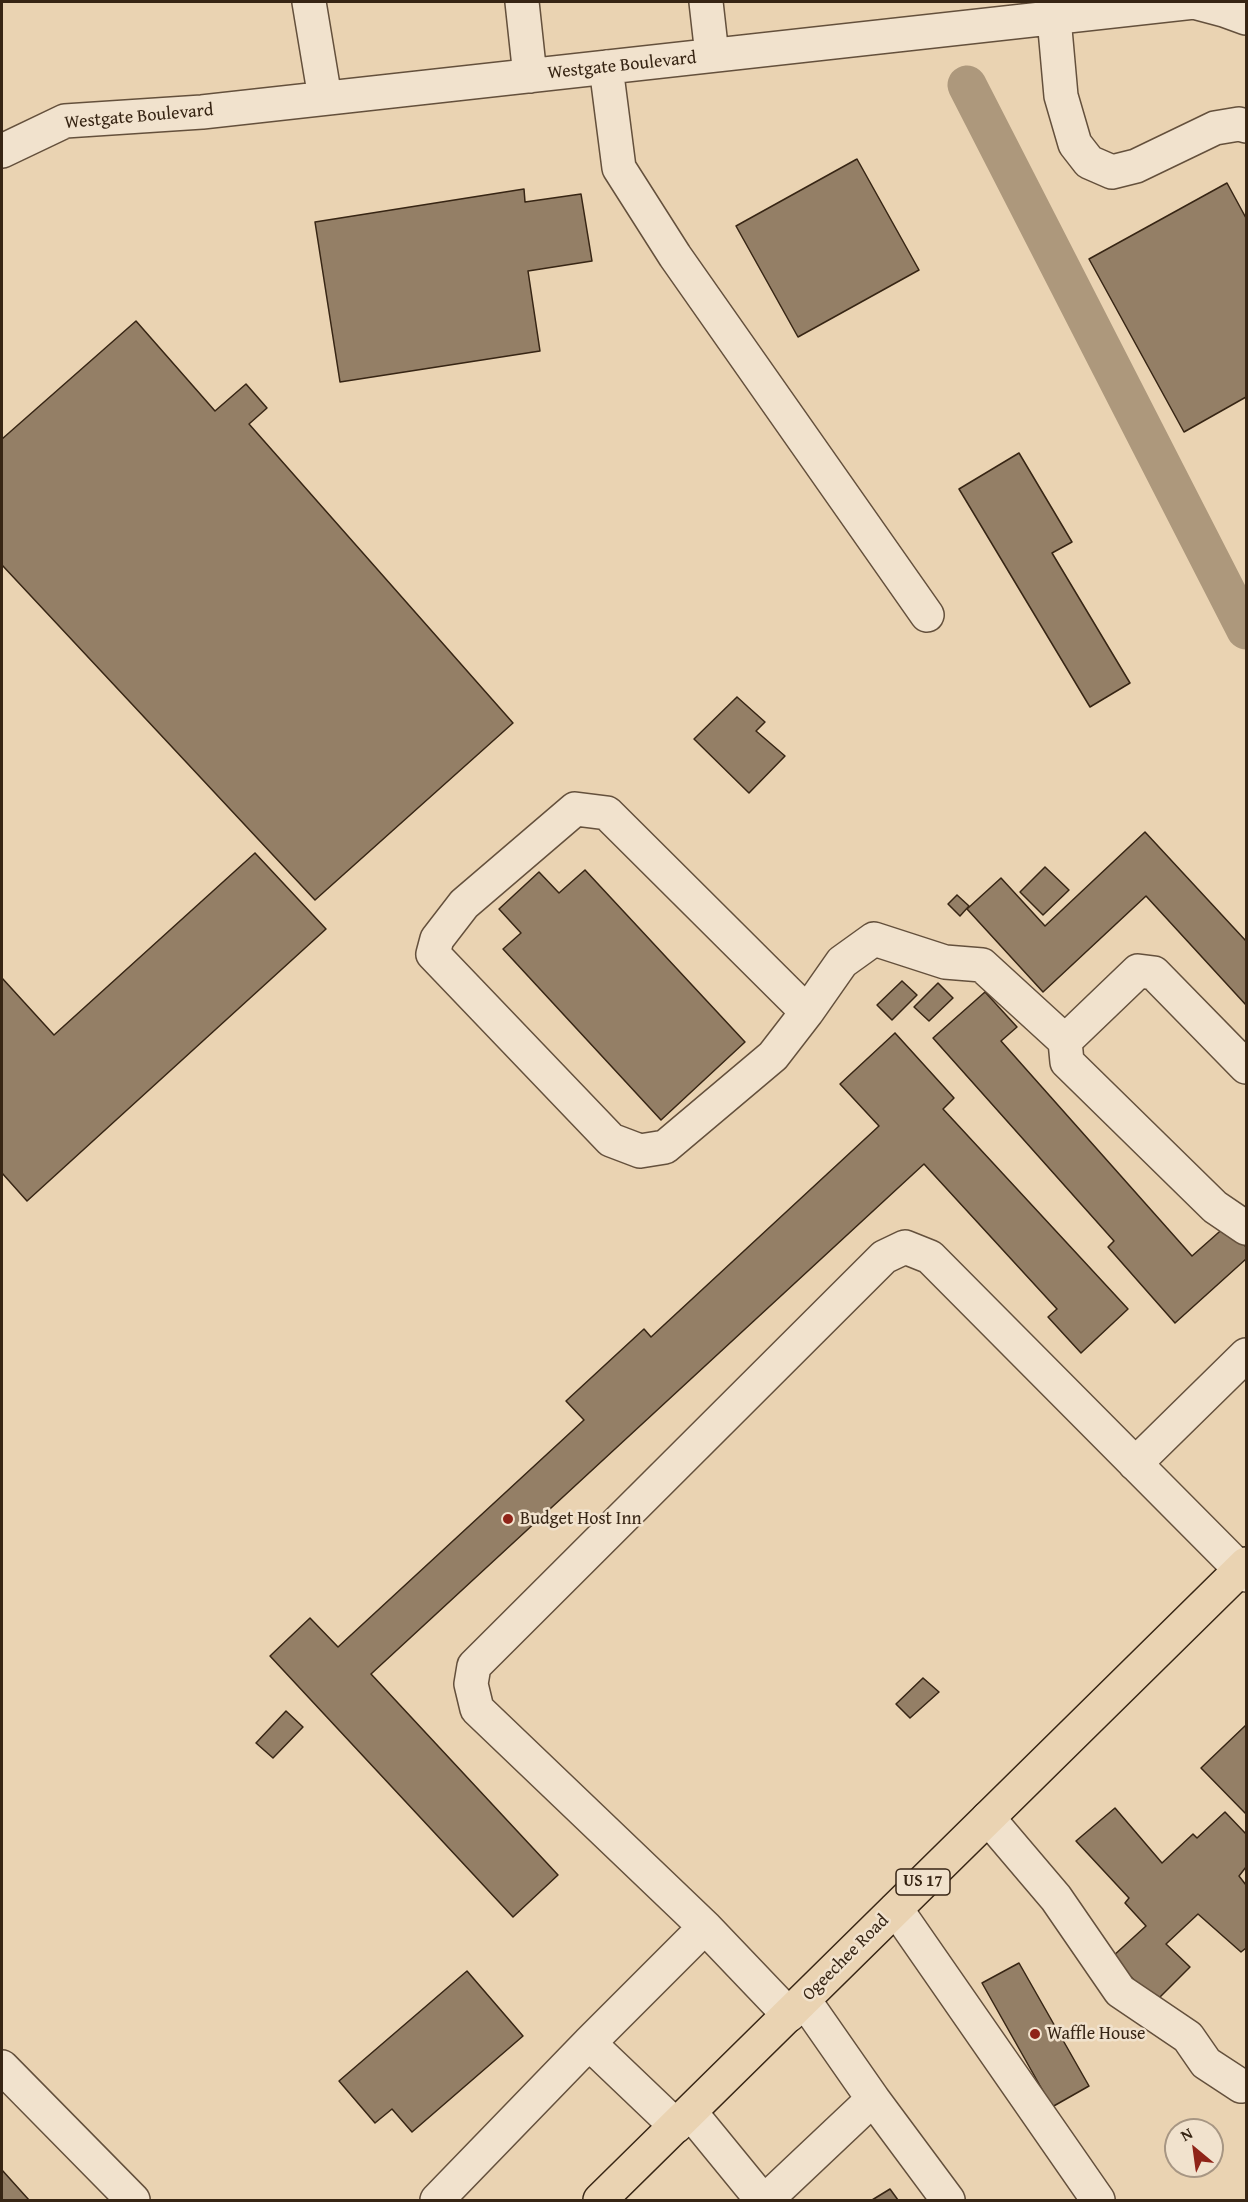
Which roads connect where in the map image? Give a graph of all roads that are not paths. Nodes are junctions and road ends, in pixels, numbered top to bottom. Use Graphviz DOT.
graph roads {
  1 [pos="309,2"];
  2 [pos="522,2"];
  3 [pos="706,2"];
  4 [pos="1232,10"];
  5 [pos="1054,18"];
  6 [pos="712,55"];
  7 [pos="606,67"];
  8 [pos="530,76"];
  9 [pos="325,98"];
  10 [pos="1246,126"];
  11 [pos="2,151"];
  12 [pos="927,615"];
  13 [pos="807,1012"];
  14 [pos="1065,1041"];
  15 [pos="1246,1067"];
  16 [pos="1246,1228"];
  17 [pos="1246,1355"];
  18 [pos="1135,1464"];
  19 [pos="1245,1570"];
  20 [pos="988,1818"];
  21 [pos="896,1909"];
  22 [pos="705,1927"];
  23 [pos="796,2008"];
  24 [pos="589,2043"];
  25 [pos="2,2067"];
  26 [pos="1241,2086"];
  27 [pos="873,2099"];
  28 [pos="683,2119"];
  29 [pos="133,2200"];
  30 [pos="437,2200"];
  31 [pos="600,2200"];
  32 [pos="764,2200"];
  33 [pos="948,2200"];
  34 [pos="1098,2200"];
  1 -- 9 [label="street"];
  2 -- 8 [label="street"];
  3 -- 6 [label="street"];
  4 -- 5 [label="street, Westgate Boulevard"];
  5 -- 6 [label="street, Westgate Boulevard"];
  5 -- 10 [label="street"];
  6 -- 7 [label="street, Westgate Boulevard"];
  7 -- 8 [label="street, Westgate Boulevard"];
  7 -- 12 [label="street"];
  8 -- 9 [label="street, Westgate Boulevard"];
  9 -- 11 [label="street, Westgate Boulevard"];
  13 -- 13 [label="street"];
  13 -- 14 [label="street"];
  14 -- 15 [label="street"];
  14 -- 16 [label="street"];
  17 -- 18 [label="street"];
  18 -- 19 [label="street"];
  18 -- 22 [label="street"];
  19 -- 20 [label="main road, Ogeechee Road / US 17"];
  20 -- 21 [label="main road, Ogeechee Road / US 17"];
  20 -- 26 [label="street"];
  21 -- 23 [label="main road, Ogeechee Road / US 17"];
  21 -- 34 [label="street"];
  22 -- 23 [label="street"];
  22 -- 24 [label="street"];
  23 -- 27 [label="street"];
  23 -- 28 [label="main road, Ogeechee Road / US 17"];
  24 -- 28 [label="street"];
  24 -- 30 [label="street"];
  25 -- 29 [label="street"];
  27 -- 32 [label="street"];
  27 -- 33 [label="street"];
  28 -- 31 [label="main road, Ogeechee Road / US 17"];
  28 -- 32 [label="street"];
}
